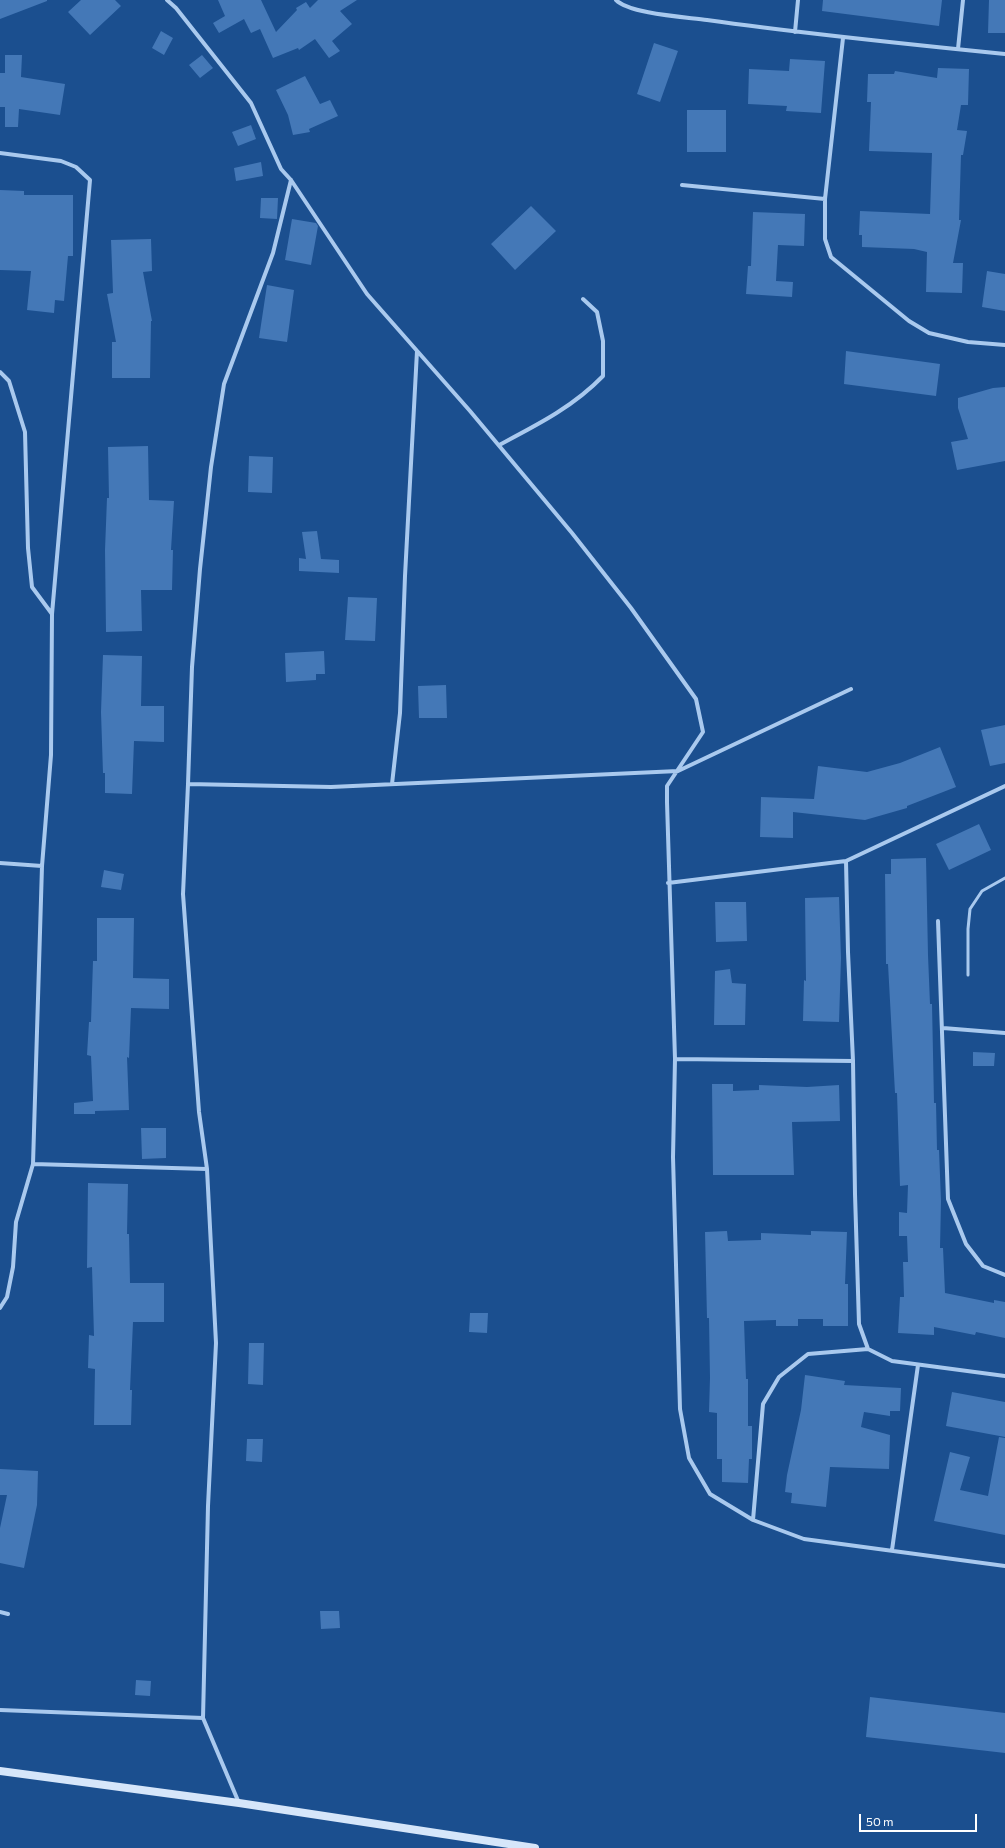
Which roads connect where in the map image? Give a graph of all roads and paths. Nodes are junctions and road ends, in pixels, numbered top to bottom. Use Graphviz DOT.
graph roads {
  1 [pos="167,0"];
  2 [pos="616,0"];
  3 [pos="798,0"];
  4 [pos="964,0"];
  5 [pos="795,32"];
  6 [pos="843,38"];
  7 [pos="958,49"];
  8 [pos="1005,54"];
  9 [pos="0,153"];
  10 [pos="291,180"];
  11 [pos="682,185"];
  12 [pos="825,199"];
  13 [pos="583,299"];
  14 [pos="1005,345"];
  15 [pos="417,351"];
  16 [pos="0,372"];
  17 [pos="499,445"];
  18 [pos="52,614"];
  19 [pos="851,689"];
  20 [pos="678,771"];
  21 [pos="188,784"];
  22 [pos="392,784"];
  23 [pos="1005,786"];
  24 [pos="846,861"];
  25 [pos="0,863"];
  26 [pos="42,866"];
  27 [pos="1005,878"];
  28 [pos="668,883"];
  29 [pos="938,921"];
  30 [pos="968,975"];
  31 [pos="943,1028"];
  32 [pos="1005,1033"];
  33 [pos="675,1059"];
  34 [pos="853,1061"];
  35 [pos="33,1164"];
  36 [pos="207,1169"];
  37 [pos="1005,1275"];
  38 [pos="0,1308"];
  39 [pos="868,1349"];
  40 [pos="918,1365"];
  41 [pos="1005,1376"];
  42 [pos="753,1520"];
  43 [pos="892,1550"];
  44 [pos="1005,1566"];
  45 [pos="0,1612"];
  46 [pos="8,1614"];
  47 [pos="0,1710"];
  48 [pos="203,1718"];
  49 [pos="0,1771"];
  50 [pos="239,1803"];
  51 [pos="535,1848"];
  1 -- 10 [label="street"];
  2 -- 5 [label="street"];
  3 -- 5 [label="street"];
  4 -- 7 [label="street"];
  5 -- 6 [label="street"];
  6 -- 7 [label="street"];
  6 -- 12 [label="street"];
  7 -- 8 [label="street"];
  9 -- 18 [label="street"];
  10 -- 15 [label="street"];
  10 -- 21 [label="street"];
  11 -- 12 [label="street"];
  12 -- 14 [label="street"];
  13 -- 17 [label="street"];
  15 -- 17 [label="street"];
  15 -- 22 [label="street"];
  16 -- 18 [label="street"];
  17 -- 20 [label="street"];
  18 -- 26 [label="street"];
  19 -- 20 [label="street"];
  20 -- 22 [label="street"];
  20 -- 28 [label="street"];
  21 -- 22 [label="street"];
  21 -- 36 [label="street"];
  23 -- 24 [label="street"];
  24 -- 28 [label="street"];
  24 -- 34 [label="street"];
  25 -- 26 [label="street"];
  26 -- 35 [label="street"];
  27 -- 30 [label="lane"];
  28 -- 33 [label="street"];
  29 -- 31 [label="street"];
  31 -- 32 [label="street"];
  31 -- 37 [label="street"];
  33 -- 34 [label="street"];
  33 -- 42 [label="street"];
  34 -- 39 [label="street"];
  35 -- 36 [label="street"];
  35 -- 38 [label="street"];
  36 -- 48 [label="street"];
  39 -- 40 [label="street"];
  39 -- 42 [label="street"];
  40 -- 41 [label="street"];
  40 -- 43 [label="street"];
  42 -- 43 [label="street"];
  43 -- 44 [label="street"];
  45 -- 46 [label="street"];
  47 -- 48 [label="street"];
  48 -- 50 [label="street"];
  49 -- 50 [label="main road"];
  50 -- 51 [label="main road"];
}
